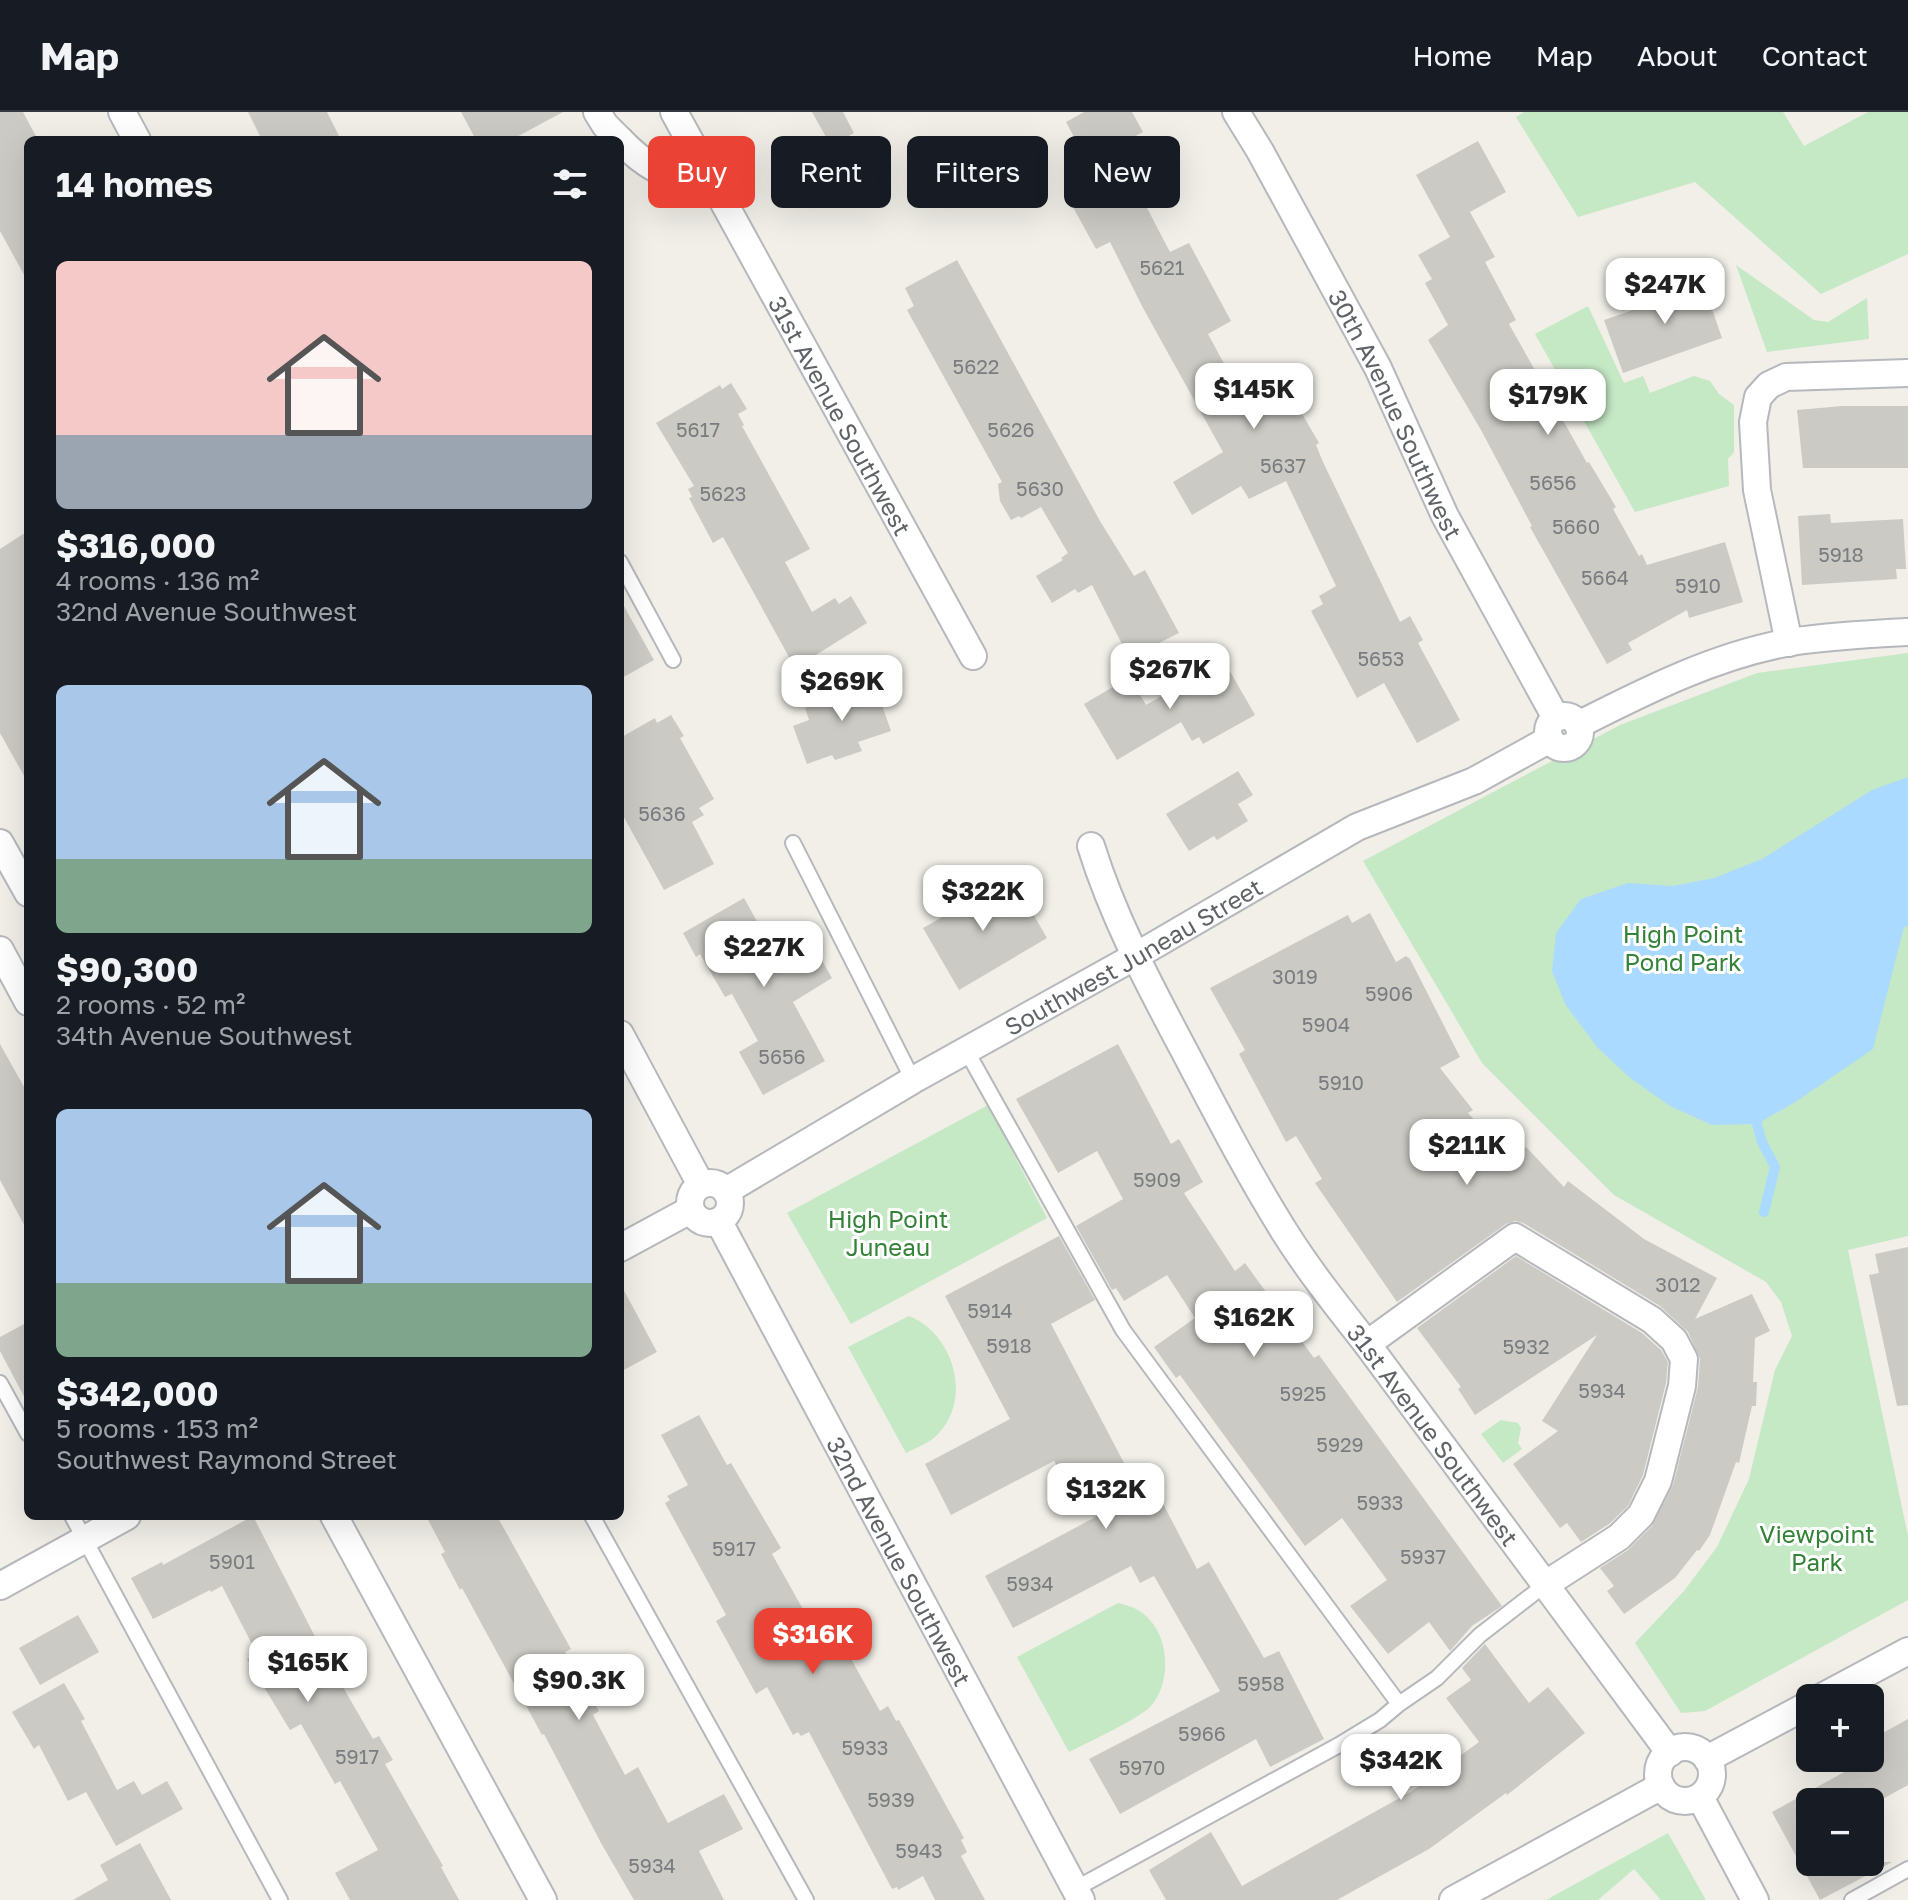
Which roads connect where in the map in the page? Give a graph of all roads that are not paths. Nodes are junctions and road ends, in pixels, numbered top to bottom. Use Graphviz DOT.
graph roads {
  1 [pos="122,112"];
  2 [pos="597,112"];
  3 [pos="674,112"];
  4 [pos="1236,112"];
  5 [pos="135,136"];
  6 [pos="616,136"];
  7 [pos="687,136"];
  8 [pos="624,144"];
  9 [pos="648,162"];
  10 [pos="727,208"];
  11 [pos="1908,373"];
  12 [pos="624,569"];
  13 [pos="1908,632"];
  14 [pos="1789,643"];
  15 [pos="973,656"];
  16 [pos="673,660"];
  17 [pos="1561,727"];
  18 [pos="0,843"];
  19 [pos="793,843"];
  20 [pos="1091,846"];
  21 [pos="24,886"];
  22 [pos="0,950"];
  23 [pos="1134,957"];
  24 [pos="24,995"];
  25 [pos="624,1041"];
  26 [pos="966,1050"];
  27 [pos="913,1080"];
  28 [pos="714,1188"];
  29 [pos="690,1210"];
  30 [pos="719,1222"];
  31 [pos="624,1246"];
  32 [pos="1367,1344"];
  33 [pos="0,1383"];
  34 [pos="24,1427"];
  35 [pos="111,1520"];
  36 [pos="336,1520"];
  37 [pos="594,1520"];
  38 [pos="78,1528"];
  39 [pos="1546,1584"];
  40 [pos="0,1586"];
  41 [pos="1908,1651"];
  42 [pos="1846,1684"];
  43 [pos="1399,1704"];
  44 [pos="1796,1711"];
  45 [pos="1670,1753"];
  46 [pos="1707,1759"];
  47 [pos="1661,1786"];
  48 [pos="1700,1797"];
  49 [pos="1908,1869"];
  50 [pos="1078,1895"];
  51 [pos="280,1900"];
  52 [pos="543,1900"];
  53 [pos="806,1900"];
  54 [pos="1453,1900"];
  55 [pos="1755,1900"];
  56 [pos="1852,1900"];
  1 -- 5 [label="street"];
  2 -- 6 [label="street"];
  3 -- 7 [label="street, 31st Avenue Southwest"];
  4 -- 17 [label="street, 30th Avenue Southwest"];
  8 -- 9 [label="street"];
  10 -- 15 [label="street, 31st Avenue Southwest"];
  11 -- 14 [label="street"];
  12 -- 16 [label="lane"];
  13 -- 14 [label="street, Southwest Juneau Street"];
  14 -- 17 [label="street, Southwest Juneau Street"];
  17 -- 23 [label="street, Southwest Juneau Street"];
  18 -- 21 [label="street"];
  19 -- 27 [label="lane"];
  20 -- 23 [label="street, 31st Avenue Southwest"];
  22 -- 24 [label="street"];
  23 -- 26 [label="street, Southwest Juneau Street"];
  23 -- 32 [label="street, 31st Avenue Southwest"];
  25 -- 28 [label="street"];
  26 -- 27 [label="street, Southwest Juneau Street"];
  26 -- 43 [label="lane"];
  27 -- 28 [label="street, Southwest Juneau Street"];
  28 -- 29 [label="street"];
  28 -- 30 [label="street"];
  29 -- 30 [label="street"];
  29 -- 31 [label="street"];
  30 -- 50 [label="street, 32nd Avenue Southwest"];
  32 -- 39 [label="street, 31st Avenue Southwest"];
  32 -- 39 [label="street"];
  33 -- 34 [label="lane"];
  35 -- 38 [label="street"];
  36 -- 52 [label="street"];
  37 -- 53 [label="lane"];
  38 -- 40 [label="street"];
  38 -- 51 [label="lane"];
  39 -- 43 [label="lane"];
  39 -- 45 [label="street, 31st Avenue Southwest"];
  41 -- 42 [label="street"];
  43 -- 50 [label="lane"];
  44 -- 46 [label="street"];
  45 -- 46 [label="street"];
  45 -- 47 [label="street"];
  46 -- 48 [label="street"];
  47 -- 48 [label="street"];
  47 -- 54 [label="street"];
  48 -- 55 [label="street"];
  49 -- 56 [label="lane"];
}
